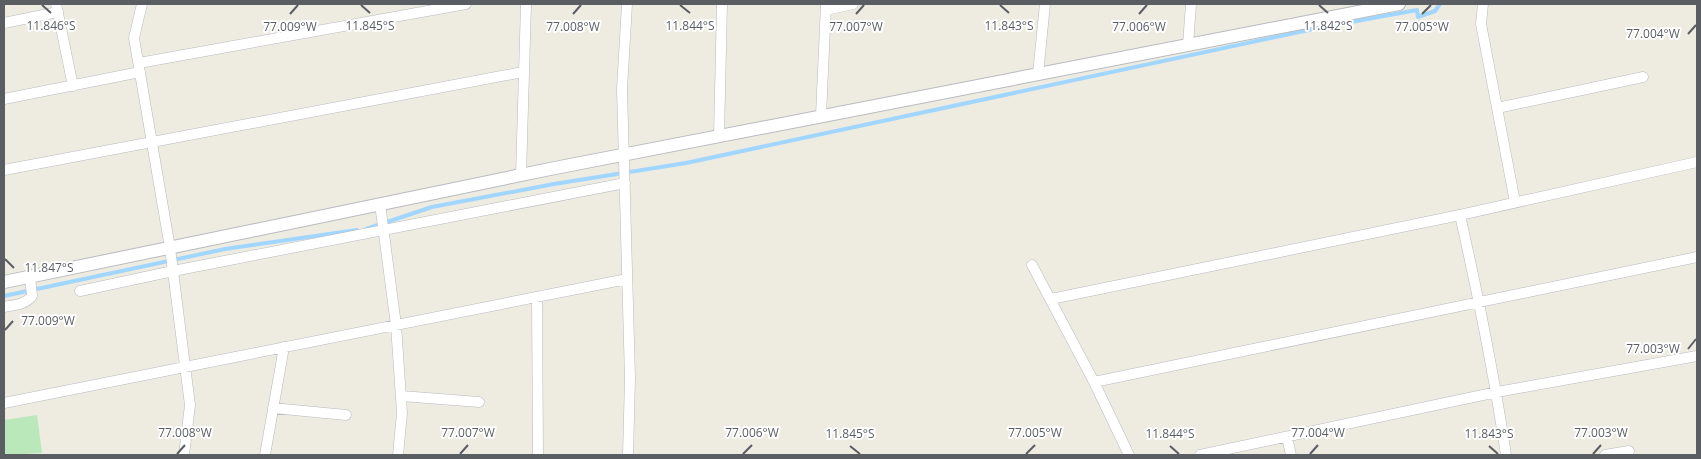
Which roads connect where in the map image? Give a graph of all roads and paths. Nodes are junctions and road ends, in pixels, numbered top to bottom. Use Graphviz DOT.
graph roads {
  1 [pos="142,4"];
  2 [pos="466,4"];
  3 [pos="526,4"];
  4 [pos="627,4"];
  5 [pos="722,4"];
  6 [pos="853,4"];
  7 [pos="1045,4"];
  8 [pos="1191,4"];
  9 [pos="1400,4"];
  10 [pos="1483,4"];
  11 [pos="826,7"];
  12 [pos="57,8"];
  13 [pos="4,23"];
  14 [pos="1188,45"];
  15 [pos="139,68"];
  16 [pos="523,72"];
  17 [pos="1038,74"];
  18 [pos="1643,77"];
  19 [pos="73,86"];
  20 [pos="4,99"];
  21 [pos="1497,108"];
  22 [pos="821,116"];
  23 [pos="720,136"];
  24 [pos="152,141"];
  25 [pos="624,155"];
  26 [pos="1697,162"];
  27 [pos="4,170"];
  28 [pos="521,175"];
  29 [pos="625,183"];
  30 [pos="1515,202"];
  31 [pos="380,204"];
  32 [pos="1460,215"];
  33 [pos="384,230"];
  34 [pos="170,248"];
  35 [pos="1697,257"];
  36 [pos="1032,265"];
  37 [pos="173,271"];
  38 [pos="30,277"];
  39 [pos="627,279"];
  40 [pos="4,282"];
  41 [pos="80,291"];
  42 [pos="537,297"];
  43 [pos="1051,299"];
  44 [pos="1480,302"];
  45 [pos="4,307"];
  46 [pos="396,325"];
  47 [pos="284,347"];
  48 [pos="1697,356"];
  49 [pos="185,366"];
  50 [pos="1094,382"];
  51 [pos="1497,392"];
  52 [pos="401,396"];
  53 [pos="479,402"];
  54 [pos="4,403"];
  55 [pos="274,408"];
  56 [pos="346,415"];
  57 [pos="1287,436"];
  58 [pos="1629,451"];
  59 [pos="184,455"];
  60 [pos="265,455"];
  61 [pos="398,455"];
  62 [pos="538,455"];
  63 [pos="628,455"];
  64 [pos="1129,455"];
  65 [pos="1200,455"];
  66 [pos="1291,455"];
  67 [pos="1506,455"];
  68 [pos="1605,455"];
  1 -- 15 [label="street"];
  2 -- 15 [label="street"];
  3 -- 16 [label="street"];
  4 -- 25 [label="street"];
  5 -- 23 [label="street"];
  6 -- 11 [label="street"];
  7 -- 17 [label="street"];
  8 -- 14 [label="street"];
  9 -- 14 [label="street"];
  10 -- 21 [label="street"];
  11 -- 22 [label="street"];
  12 -- 13 [label="street"];
  12 -- 19 [label="street"];
  14 -- 17 [label="street"];
  15 -- 19 [label="street"];
  15 -- 24 [label="street"];
  16 -- 24 [label="street"];
  16 -- 28 [label="street"];
  17 -- 22 [label="street"];
  18 -- 21 [label="street"];
  19 -- 20 [label="street"];
  21 -- 30 [label="street"];
  22 -- 23 [label="street"];
  23 -- 25 [label="street"];
  24 -- 27 [label="street"];
  24 -- 34 [label="street"];
  25 -- 28 [label="street"];
  25 -- 29 [label="street"];
  26 -- 30 [label="street"];
  28 -- 31 [label="street"];
  29 -- 33 [label="street"];
  29 -- 39 [label="street"];
  30 -- 32 [label="street"];
  31 -- 33 [label="street"];
  31 -- 34 [label="street"];
  32 -- 43 [label="street"];
  32 -- 44 [label="street"];
  33 -- 37 [label="street"];
  33 -- 46 [label="street"];
  34 -- 37 [label="street"];
  34 -- 38 [label="street"];
  35 -- 44 [label="street"];
  36 -- 43 [label="street"];
  37 -- 41 [label="street"];
  37 -- 49 [label="street"];
  38 -- 40 [label="street"];
  38 -- 45 [label="street"];
  39 -- 42 [label="street"];
  39 -- 63 [label="street"];
  42 -- 46 [label="street"];
  42 -- 62 [label="street"];
  43 -- 50 [label="street"];
  44 -- 50 [label="street"];
  44 -- 51 [label="street"];
  46 -- 47 [label="street"];
  46 -- 52 [label="street"];
  47 -- 49 [label="street"];
  47 -- 55 [label="street"];
  48 -- 51 [label="street"];
  49 -- 54 [label="street"];
  49 -- 59 [label="street"];
  50 -- 64 [label="street"];
  51 -- 57 [label="street"];
  51 -- 67 [label="street"];
  52 -- 53 [label="street"];
  52 -- 61 [label="street"];
  55 -- 56 [label="street"];
  55 -- 60 [label="street"];
  57 -- 65 [label="street"];
  57 -- 66 [label="street"];
  58 -- 68 [label="street"];
}
